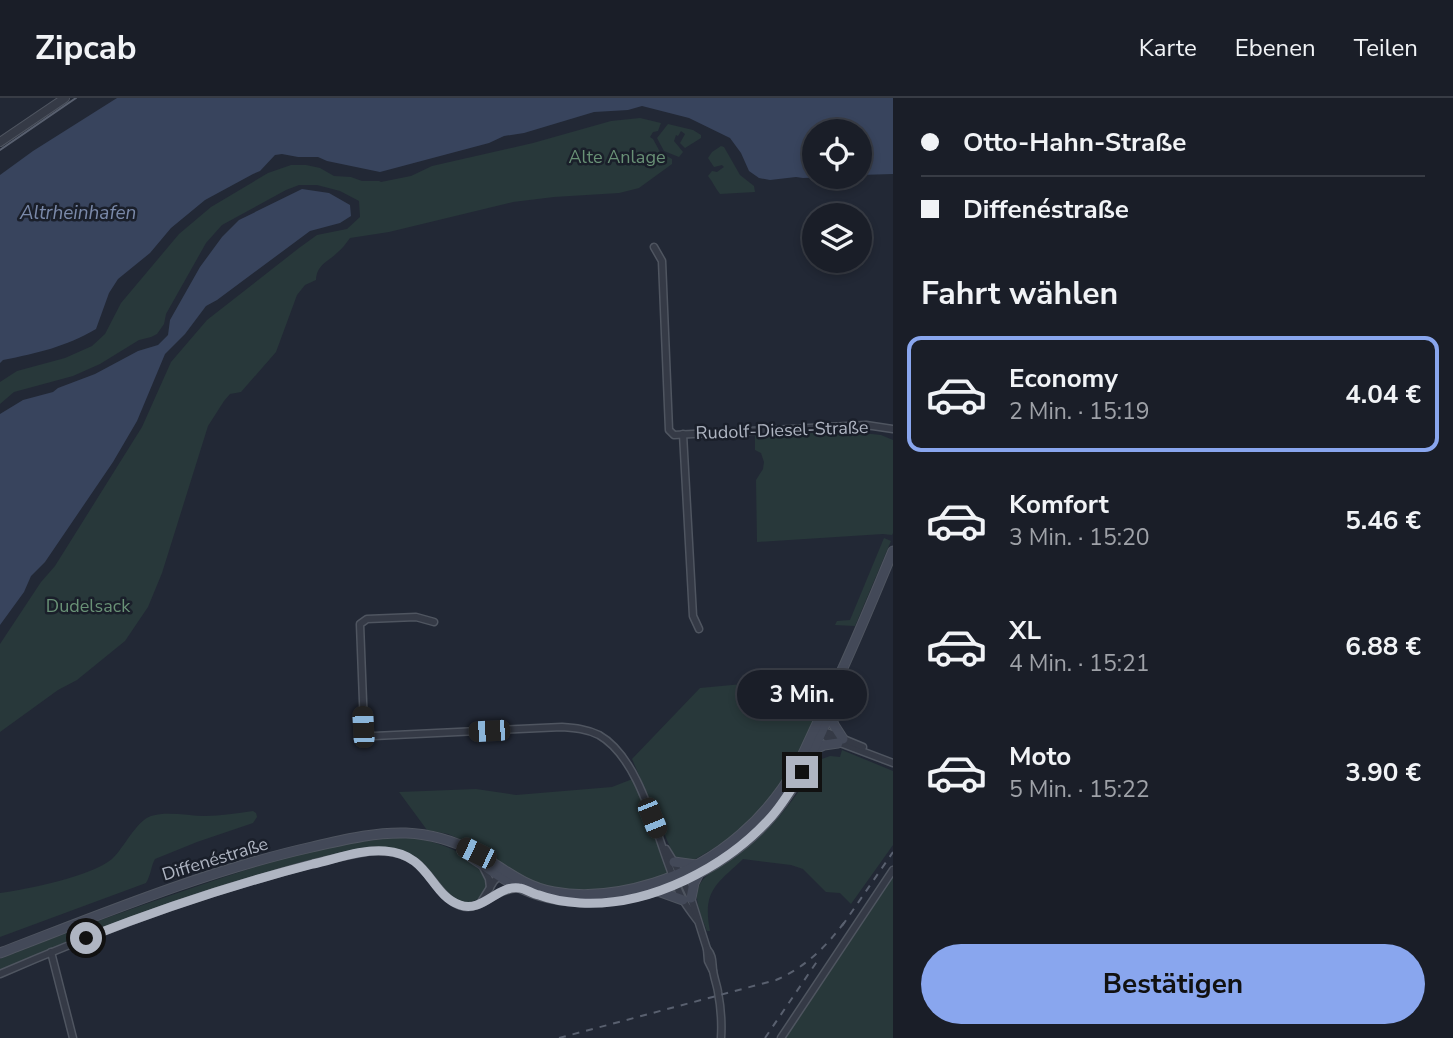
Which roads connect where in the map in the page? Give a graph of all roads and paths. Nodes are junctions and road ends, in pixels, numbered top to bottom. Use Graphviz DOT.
graph roads {
  1 [pos="65,98"];
  2 [pos="0,142"];
  3 [pos="654,247"];
  4 [pos="893,431"];
  5 [pos="683,434"];
  6 [pos="893,551"];
  7 [pos="888,574"];
  8 [pos="434,622"];
  9 [pos="699,629"];
  10 [pos="838,681"];
  11 [pos="830,713"];
  12 [pos="819,731"];
  13 [pos="841,741"];
  14 [pos="813,750"];
  15 [pos="893,763"];
  16 [pos="660,839"];
  17 [pos="446,841"];
  18 [pos="674,862"];
  19 [pos="481,864"];
  20 [pos="699,869"];
  21 [pos="893,870"];
  22 [pos="502,875"];
  23 [pos="678,879"];
  24 [pos="490,888"];
  25 [pos="520,888"];
  26 [pos="656,890"];
  27 [pos="494,895"];
  28 [pos="687,899"];
  29 [pos="480,904"];
  30 [pos="0,953"];
  31 [pos="51,953"];
  32 [pos="0,974"];
  33 [pos="73,1038"];
  34 [pos="721,1038"];
  35 [pos="781,1038"];
  1 -- 2 [label="street"];
  3 -- 5 [label="street, Rudolf-Diesel-Straße"];
  4 -- 5 [label="street, Rudolf-Diesel-Straße"];
  5 -- 9 [label="street, Rudolf-Diesel-Straße"];
  6 -- 7 [label="main road, Diffenéstraße"];
  7 -- 10 [label="main road, Diffenéstraße"];
  8 -- 16 [label="street"];
  10 -- 11 [label="main road, Diffenéstraße"];
  10 -- 12 [label="main road, Diffenéstraße"];
  11 -- 12 [label="main road, Diffenéstraße"];
  11 -- 13 [label="main road"];
  12 -- 13 [label="street"];
  12 -- 14 [label="main road, Diffenéstraße"];
  12 -- 20 [label="main road, Diffenéstraße"];
  13 -- 14 [label="main road"];
  13 -- 15 [label="street"];
  14 -- 20 [label="main road, Diffenéstraße"];
  16 -- 18 [label="street"];
  16 -- 23 [label="street"];
  17 -- 19 [label="main road, Diffenéstraße"];
  17 -- 22 [label="main road, Diffenéstraße"];
  17 -- 30 [label="main road, Diffenéstraße"];
  18 -- 20 [label="main road"];
  18 -- 23 [label="street"];
  19 -- 22 [label="main road, Diffenéstraße"];
  19 -- 24 [label="street"];
  20 -- 23 [label="main road, Diffenéstraße"];
  20 -- 28 [label="main road"];
  21 -- 35 [label="street"];
  22 -- 23 [label="main road, Diffenéstraße"];
  22 -- 24 [label="street"];
  22 -- 25 [label="main road, Diffenéstraße"];
  22 -- 27 [label="street"];
  23 -- 26 [label="main road, Diffenéstraße"];
  23 -- 28 [label="street"];
  24 -- 29 [label="street"];
  25 -- 26 [label="main road, Diffenéstraße"];
  25 -- 27 [label="street"];
  26 -- 28 [label="main road"];
  27 -- 29 [label="street"];
  28 -- 34 [label="street"];
  29 -- 31 [label="street"];
  31 -- 32 [label="street"];
  31 -- 33 [label="street"];
}
